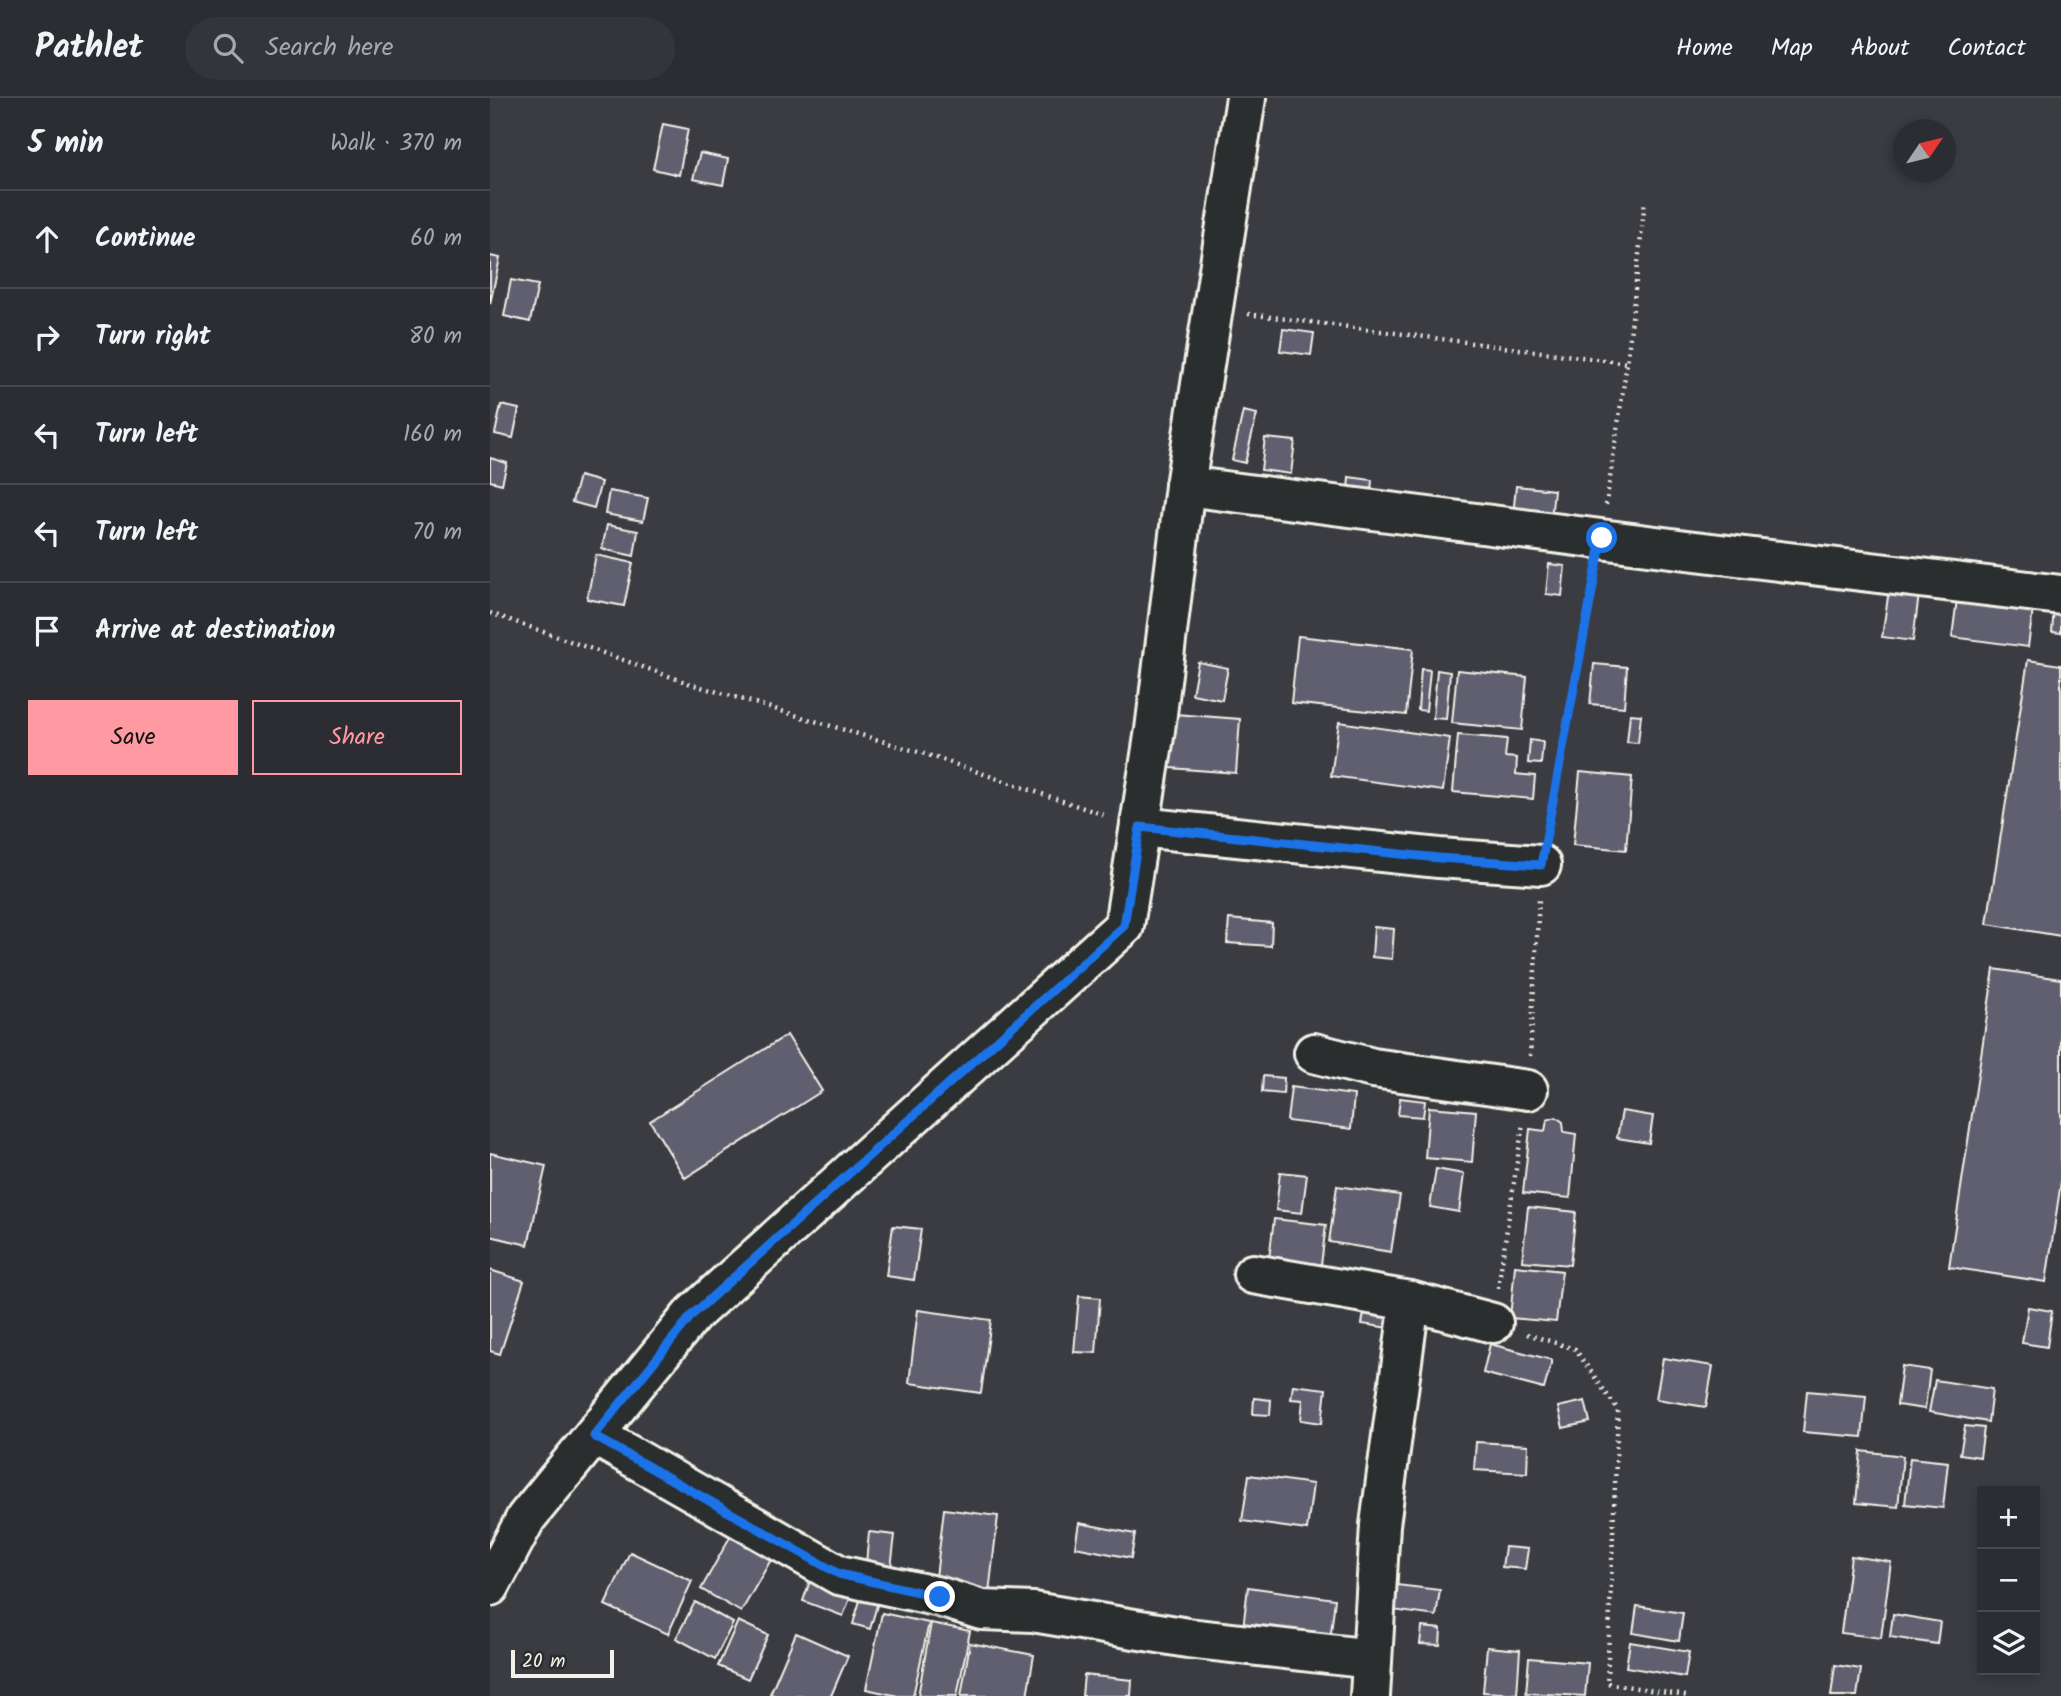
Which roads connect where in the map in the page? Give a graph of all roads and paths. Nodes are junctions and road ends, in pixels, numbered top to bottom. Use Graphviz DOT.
graph roads {
  1 [pos="1246,98"];
  2 [pos="1645,200"];
  3 [pos="1213,309"];
  4 [pos="1627,363"];
  5 [pos="1185,486"];
  6 [pos="1602,538"];
  7 [pos="2061,595"];
  8 [pos="490,613"];
  9 [pos="1140,827"];
  10 [pos="1541,865"];
  11 [pos="1314,1053"];
  12 [pos="1528,1090"];
  13 [pos="1253,1274"];
  14 [pos="1410,1301"];
  15 [pos="1493,1323"];
  16 [pos="594,1436"];
  17 [pos="490,1586"];
  18 [pos="1371,1677"];
  19 [pos="1686,1696"];
  1 -- 3 [label="street"];
  2 -- 4 [label="path"];
  3 -- 4 [label="path"];
  3 -- 5 [label="street"];
  4 -- 6 [label="path"];
  5 -- 6 [label="street"];
  5 -- 9 [label="street"];
  6 -- 7 [label="street"];
  6 -- 10 [label="path"];
  8 -- 9 [label="path"];
  9 -- 10 [label="street"];
  9 -- 16 [label="street"];
  10 -- 12 [label="path"];
  11 -- 12 [label="street"];
  12 -- 15 [label="path"];
  13 -- 14 [label="street"];
  14 -- 15 [label="street"];
  14 -- 18 [label="street"];
  15 -- 19 [label="path"];
  16 -- 17 [label="street"];
  16 -- 18 [label="street"];
}
